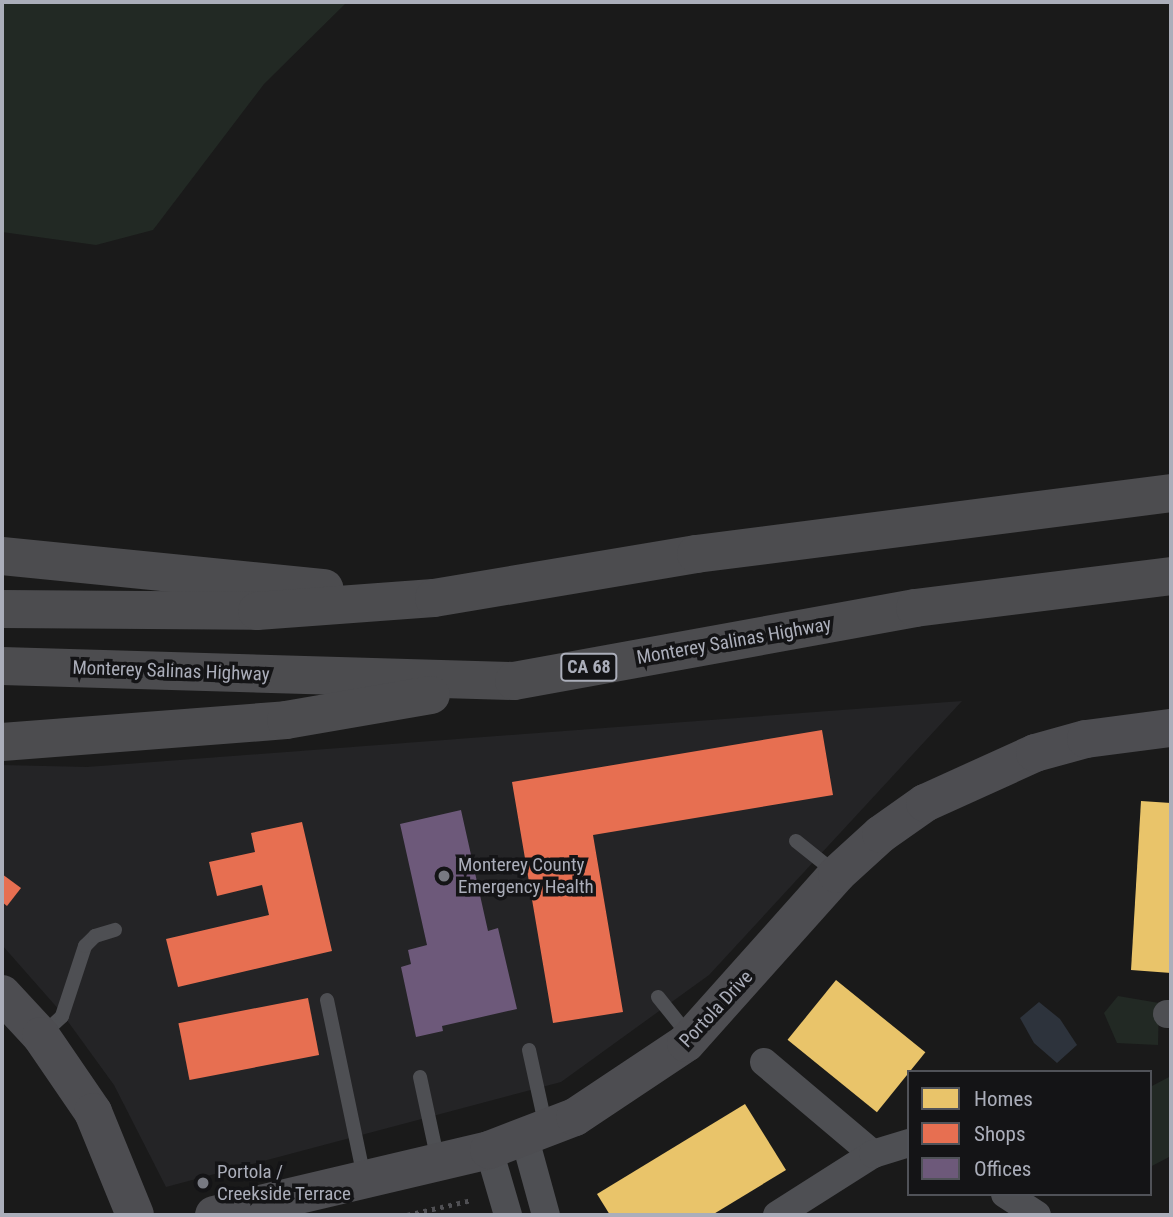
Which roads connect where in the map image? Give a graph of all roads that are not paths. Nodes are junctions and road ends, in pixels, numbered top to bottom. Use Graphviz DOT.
graph roads {
  1 [pos="1171,493"];
  2 [pos="2,556"];
  3 [pos="1171,576"];
  4 [pos="434,598"];
  5 [pos="2,609"];
  6 [pos="2,666"];
  7 [pos="514,681"];
  8 [pos="1171,728"];
  9 [pos="2,742"];
  10 [pos="796,841"];
  11 [pos="837,874"];
  12 [pos="114,930"];
  13 [pos="2,994"];
  14 [pos="658,997"];
  15 [pos="327,1000"];
  16 [pos="41,1035"];
  17 [pos="691,1038"];
  18 [pos="528,1050"];
  19 [pos="764,1062"];
  20 [pos="420,1077"];
  21 [pos="536,1135"];
  22 [pos="907,1144"];
  23 [pos="489,1150"];
  24 [pos="873,1154"];
  25 [pos="439,1163"];
  26 [pos="365,1180"];
  27 [pos="1008,1196"];
  28 [pos="135,1215"];
  29 [pos="214,1215"];
  30 [pos="508,1215"];
  31 [pos="546,1215"];
  32 [pos="776,1215"];
  33 [pos="1037,1215"];
  1 -- 4 [label="highway"];
  2 -- 4 [label="highway"];
  3 -- 7 [label="highway, Monterey Salinas Highway / CA 68"];
  4 -- 5 [label="highway"];
  6 -- 7 [label="highway, Monterey Salinas Highway / CA 68"];
  7 -- 9 [label="highway"];
  8 -- 11 [label="street, Portola Drive"];
  10 -- 11 [label="lane"];
  11 -- 17 [label="street, Portola Drive"];
  12 -- 16 [label="lane"];
  13 -- 16 [label="street"];
  14 -- 17 [label="lane"];
  15 -- 26 [label="lane"];
  16 -- 28 [label="street"];
  17 -- 21 [label="street, Portola Drive"];
  18 -- 21 [label="lane"];
  19 -- 24 [label="street"];
  20 -- 25 [label="lane"];
  21 -- 23 [label="street, Portola Drive"];
  21 -- 31 [label="street"];
  22 -- 24 [label="street"];
  23 -- 25 [label="street, Portola Drive"];
  23 -- 30 [label="street"];
  24 -- 32 [label="street"];
  25 -- 26 [label="street, Portola Drive"];
  26 -- 29 [label="street, Portola Drive"];
  27 -- 33 [label="street"];
}
